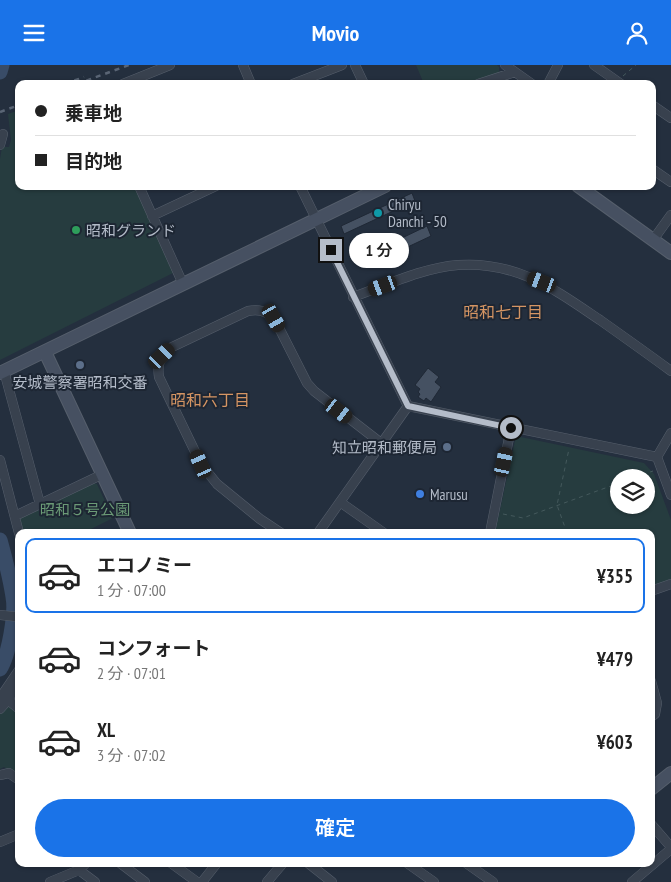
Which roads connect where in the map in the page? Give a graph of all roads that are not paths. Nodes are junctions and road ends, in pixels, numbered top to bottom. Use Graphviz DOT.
graph roads {
  1 [pos="170,65"];
  2 [pos="243,65"];
  3 [pos="342,65"];
  4 [pos="355,65"];
  5 [pos="505,65"];
  6 [pos="558,65"];
  7 [pos="594,65"];
  8 [pos="515,72"];
  9 [pos="133,80"];
  10 [pos="249,80"];
  11 [pos="303,80"];
  12 [pos="362,80"];
  13 [pos="490,80"];
  14 [pos="526,80"];
  15 [pos="550,80"];
  16 [pos="616,80"];
  17 [pos="656,108"];
  18 [pos="671,118"];
  19 [pos="3,134"];
  20 [pos="0,145"];
  21 [pos="656,172"];
  22 [pos="671,182"];
  23 [pos="140,190"];
  24 [pos="207,190"];
  25 [pos="302,190"];
  26 [pos="377,190"];
  27 [pos="584,190"];
  28 [pos="671,215"];
  29 [pos="152,216"];
  30 [pos="317,219"];
  31 [pos="653,240"];
  32 [pos="671,253"];
  33 [pos="183,284"];
  34 [pos="353,297"];
  35 [pos="45,352"];
  36 [pos="671,371"];
  37 [pos="2,372"];
  38 [pos="408,406"];
  39 [pos="511,428"];
  40 [pos="671,433"];
  41 [pos="381,443"];
  42 [pos="657,457"];
  43 [pos="0,460"];
  44 [pos="103,474"];
  45 [pos="671,495"];
  46 [pos="340,502"];
  47 [pos="40,504"];
  48 [pos="15,515"];
  49 [pos="18,529"];
  50 [pos="128,529"];
  51 [pos="275,529"];
  52 [pos="321,529"];
  53 [pos="378,529"];
  54 [pos="491,529"];
  55 [pos="671,584"];
  56 [pos="655,590"];
  57 [pos="0,615"];
  58 [pos="15,617"];
  59 [pos="15,678"];
  60 [pos="15,686"];
  61 [pos="655,696"];
  62 [pos="4,699"];
  63 [pos="15,706"];
  64 [pos="0,709"];
  65 [pos="655,714"];
  66 [pos="671,773"];
  67 [pos="0,775"];
  68 [pos="15,778"];
  69 [pos="655,786"];
  70 [pos="655,829"];
  71 [pos="15,836"];
  72 [pos="0,842"];
  73 [pos="671,848"];
  74 [pos="655,862"];
  75 [pos="82,867"];
  76 [pos="125,867"];
  77 [pos="176,867"];
  78 [pos="214,867"];
  79 [pos="280,867"];
  80 [pos="313,867"];
  81 [pos="413,867"];
  82 [pos="472,867"];
  83 [pos="649,867"];
  84 [pos="79,870"];
  85 [pos="491,881"];
  86 [pos="50,882"];
  87 [pos="95,882"];
  88 [pos="145,882"];
  89 [pos="197,882"];
  90 [pos="202,882"];
  91 [pos="267,882"];
  92 [pos="332,882"];
  93 [pos="434,882"];
  94 [pos="632,882"];
  1 -- 9 [label="street"];
  2 -- 10 [label="street"];
  3 -- 11 [label="street"];
  4 -- 12 [label="street"];
  5 -- 8 [label="street"];
  6 -- 15 [label="street"];
  7 -- 16 [label="street"];
  8 -- 13 [label="street"];
  8 -- 14 [label="street"];
  17 -- 18 [label="street"];
  19 -- 20 [label="street"];
  21 -- 22 [label="street"];
  23 -- 29 [label="street"];
  24 -- 29 [label="street"];
  25 -- 30 [label="street"];
  26 -- 30 [label="street"];
  27 -- 31 [label="street"];
  28 -- 31 [label="street"];
  29 -- 33 [label="street"];
  30 -- 33 [label="street"];
  30 -- 34 [label="street"];
  31 -- 32 [label="street"];
  33 -- 35 [label="street"];
  34 -- 36 [label="street"];
  34 -- 38 [label="street"];
  35 -- 37 [label="street"];
  35 -- 44 [label="street"];
  37 -- 47 [label="street"];
  38 -- 39 [label="street"];
  38 -- 41 [label="street"];
  39 -- 42 [label="street"];
  39 -- 54 [label="street"];
  40 -- 42 [label="street"];
  41 -- 46 [label="street"];
  41 -- 51 [label="street"];
  42 -- 45 [label="street"];
  43 -- 48 [label="street"];
  44 -- 47 [label="street"];
  44 -- 50 [label="street"];
  46 -- 52 [label="street"];
  46 -- 53 [label="street"];
  47 -- 48 [label="street"];
  48 -- 49 [label="street"];
  55 -- 56 [label="street"];
  57 -- 58 [label="street"];
  59 -- 62 [label="street"];
  60 -- 62 [label="street"];
  61 -- 65 [label="street"];
  62 -- 63 [label="street"];
  62 -- 64 [label="street"];
  66 -- 69 [label="street"];
  67 -- 68 [label="street"];
  70 -- 73 [label="street"];
  71 -- 72 [label="street"];
  73 -- 74 [label="street"];
  75 -- 84 [label="street"];
  76 -- 88 [label="street"];
  77 -- 89 [label="street"];
  78 -- 90 [label="street"];
  79 -- 91 [label="street"];
  80 -- 92 [label="street"];
  81 -- 93 [label="street"];
  82 -- 85 [label="street"];
  83 -- 94 [label="street"];
  84 -- 86 [label="street"];
  84 -- 87 [label="street"];
}
